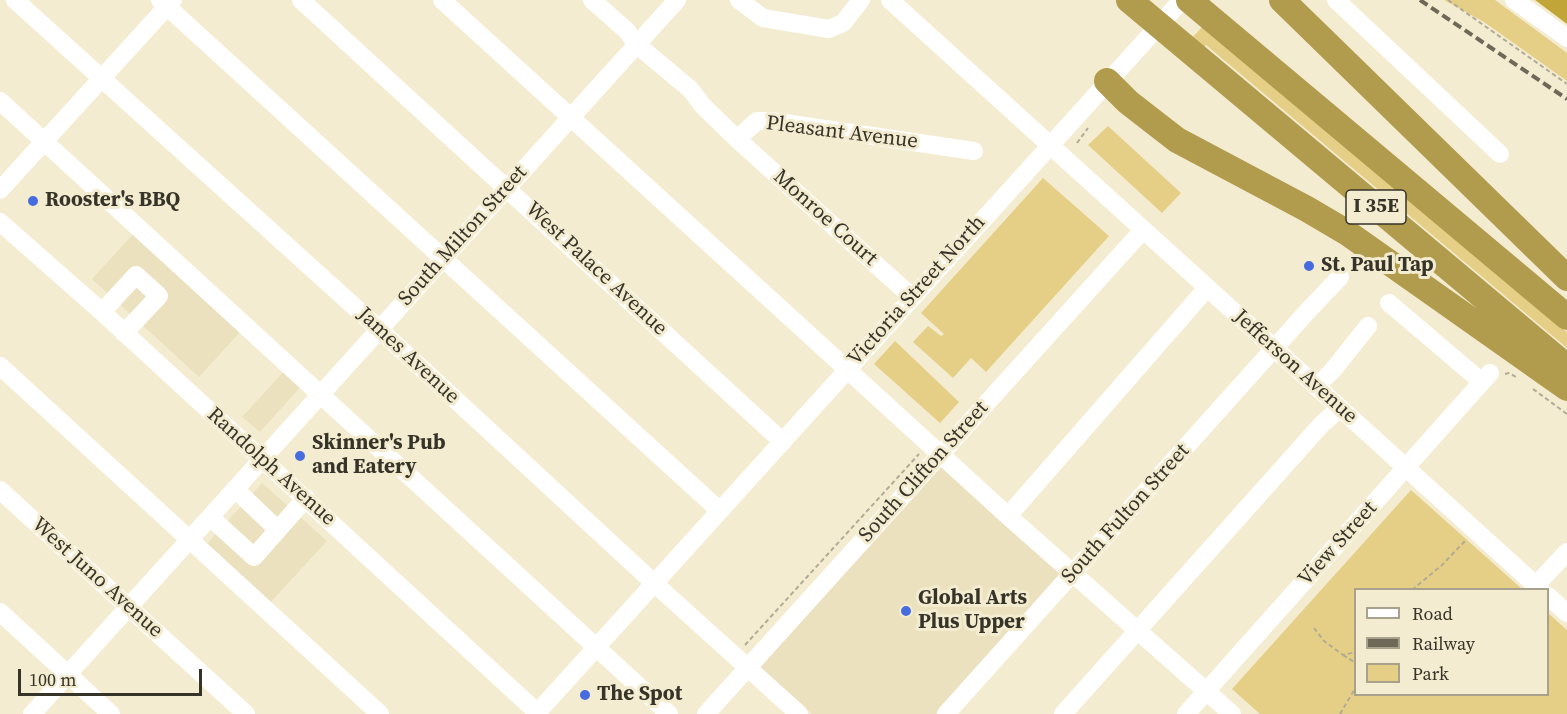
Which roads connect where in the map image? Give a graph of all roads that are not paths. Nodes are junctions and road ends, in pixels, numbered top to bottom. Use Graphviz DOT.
graph roads {
  1 [pos="15,0"];
  2 [pos="301,0"];
  3 [pos="442,0"];
  4 [pos="592,0"];
  5 [pos="677,0"];
  6 [pos="739,0"];
  7 [pos="861,0"];
  8 [pos="890,0"];
  9 [pos="1129,0"];
  10 [pos="1182,0"];
  11 [pos="1189,0"];
  12 [pos="1282,0"];
  13 [pos="1336,0"];
  14 [pos="1514,0"];
  15 [pos="167,2"];
  16 [pos="1567,38"];
  17 [pos="636,44"];
  18 [pos="101,79"];
  19 [pos="1107,81"];
  20 [pos="0,101"];
  21 [pos="570,117"];
  22 [pos="737,139"];
  23 [pos="44,142"];
  24 [pos="1050,144"];
  25 [pos="974,152"];
  26 [pos="1500,154"];
  27 [pos="507,187"];
  28 [pos="0,190"];
  29 [pos="0,222"];
  30 [pos="1143,230"];
  31 [pos="443,258"];
  32 [pos="1340,277"];
  33 [pos="1567,278"];
  34 [pos="1207,288"];
  35 [pos="912,297"];
  36 [pos="1389,303"];
  37 [pos="102,312"];
  38 [pos="1567,317"];
  39 [pos="1368,326"];
  40 [pos="379,329"];
  41 [pos="124,333"];
  42 [pos="1274,349"];
  43 [pos="0,366"];
  44 [pos="1567,367"];
  45 [pos="848,369"];
  46 [pos="1316,387"];
  47 [pos="1567,388"];
  48 [pos="320,395"];
  49 [pos="1340,408"];
  50 [pos="783,442"];
  51 [pos="941,453"];
  52 [pos="262,459"];
  53 [pos="1406,468"];
  54 [pos="234,489"];
  55 [pos="0,490"];
  56 [pos="306,498"];
  57 [pos="720,511"];
  58 [pos="1008,516"];
  59 [pos="210,517"];
  60 [pos="278,530"];
  61 [pos="189,539"];
  62 [pos="1567,552"];
  63 [pos="1073,572"];
  64 [pos="654,583"];
  65 [pos="1540,588"];
  66 [pos="1543,588"];
  67 [pos="1549,596"];
  68 [pos="129,606"];
  69 [pos="0,612"];
  70 [pos="1567,613"];
  71 [pos="1138,630"];
  72 [pos="596,648"];
  73 [pos="747,667"];
  74 [pos="68,674"];
  75 [pos="1206,692"];
  76 [pos="538,713"];
  77 [pos="32,714"];
  78 [pos="111,714"];
  79 [pos="246,714"];
  80 [pos="380,714"];
  81 [pos="669,714"];
  82 [pos="706,714"];
  83 [pos="799,714"];
  84 [pos="946,714"];
  85 [pos="1063,714"];
  86 [pos="1186,714"];
  87 [pos="1232,714"];
  1 -- 18 [label="street, James Avenue"];
  2 -- 27 [label="street, West Palace Avenue"];
  3 -- 21 [label="street"];
  4 -- 17 [label="street, Pleasant Avenue"];
  5 -- 17 [label="street, South Milton Street"];
  6 -- 7 [label="street"];
  8 -- 24 [label="street, Jefferson Avenue"];
  9 -- 44 [label="highway, I 35E"];
  10 -- 19 [label="street, Victoria Street North"];
  11 -- 38 [label="highway, I 35E"];
  12 -- 33 [label="highway"];
  13 -- 26 [label="street"];
  14 -- 16 [label="street"];
  15 -- 18 [label="street"];
  15 -- 31 [label="street"];
  17 -- 21 [label="street, South Milton Street"];
  17 -- 22 [label="street, Pleasant Avenue"];
  18 -- 23 [label="street"];
  18 -- 40 [label="street, James Avenue"];
  19 -- 24 [label="street, Victoria Street North"];
  19 -- 47 [label="highway"];
  20 -- 23 [label="street"];
  21 -- 27 [label="street, South Milton Street"];
  21 -- 45 [label="street"];
  22 -- 25 [label="street, Pleasant Avenue"];
  22 -- 35 [label="street, Monroe Court"];
  23 -- 28 [label="street"];
  23 -- 48 [label="street"];
  24 -- 30 [label="street, Jefferson Avenue"];
  24 -- 35 [label="street, Victoria Street North"];
  27 -- 31 [label="street, South Milton Street"];
  27 -- 50 [label="street, West Palace Avenue"];
  29 -- 37 [label="street, Randolph Avenue"];
  30 -- 34 [label="street, Jefferson Avenue"];
  30 -- 51 [label="street, South Clifton Street"];
  31 -- 40 [label="street, South Milton Street"];
  31 -- 57 [label="street"];
  32 -- 42 [label="street, South Fulton Street"];
  34 -- 42 [label="street, Jefferson Avenue"];
  34 -- 58 [label="street"];
  35 -- 45 [label="street, Victoria Street North"];
  36 -- 53 [label="street, View Street"];
  37 -- 41 [label="street, Randolph Avenue"];
  37 -- 41 [label="street"];
  39 -- 46 [label="street"];
  40 -- 48 [label="street, South Milton Street"];
  40 -- 64 [label="street, James Avenue"];
  41 -- 52 [label="street, Randolph Avenue"];
  42 -- 46 [label="street, Jefferson Avenue"];
  42 -- 63 [label="street, South Fulton Street"];
  43 -- 61 [label="street"];
  45 -- 50 [label="street, Victoria Street North"];
  45 -- 51 [label="street"];
  46 -- 49 [label="street, Jefferson Avenue"];
  48 -- 52 [label="street, South Milton Street"];
  48 -- 72 [label="street"];
  49 -- 53 [label="street, Jefferson Avenue"];
  49 -- 71 [label="street"];
  50 -- 57 [label="street, Victoria Street North"];
  51 -- 58 [label="street"];
  51 -- 73 [label="street, South Clifton Street"];
  52 -- 54 [label="street, South Milton Street"];
  52 -- 56 [label="street, Randolph Avenue"];
  53 -- 65 [label="street, Jefferson Avenue"];
  53 -- 75 [label="street, View Street"];
  54 -- 59 [label="street, South Milton Street"];
  54 -- 60 [label="street"];
  55 -- 68 [label="street, West Juno Avenue"];
  56 -- 60 [label="street"];
  56 -- 76 [label="street, Randolph Avenue"];
  57 -- 64 [label="street, Victoria Street North"];
  58 -- 63 [label="street"];
  59 -- 60 [label="street"];
  59 -- 61 [label="street, South Milton Street"];
  61 -- 68 [label="street, South Milton Street"];
  61 -- 80 [label="street"];
  62 -- 66 [label="street"];
  63 -- 71 [label="street"];
  63 -- 84 [label="street, South Fulton Street"];
  64 -- 72 [label="street, Victoria Street North"];
  64 -- 73 [label="street, James Avenue"];
  67 -- 70 [label="street, Jefferson Avenue"];
  68 -- 74 [label="street, South Milton Street"];
  68 -- 79 [label="street, West Juno Avenue"];
  69 -- 74 [label="street"];
  71 -- 75 [label="street"];
  71 -- 85 [label="street"];
  72 -- 76 [label="street, Victoria Street North"];
  72 -- 81 [label="street"];
  73 -- 82 [label="street, South Clifton Street"];
  73 -- 83 [label="street, James Avenue"];
  74 -- 77 [label="street, South Milton Street"];
  74 -- 78 [label="street"];
  75 -- 86 [label="street, View Street"];
  75 -- 87 [label="street"];
}
